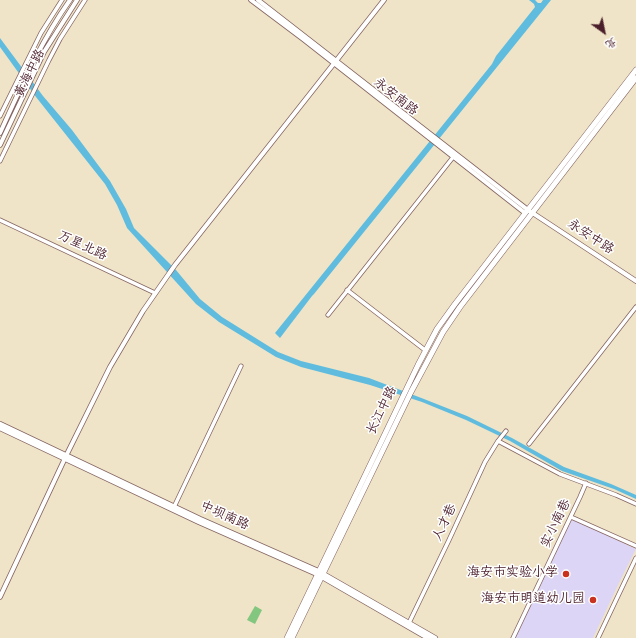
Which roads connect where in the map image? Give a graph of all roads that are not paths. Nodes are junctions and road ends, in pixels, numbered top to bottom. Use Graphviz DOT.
graph roads {
  1 [pos="62,0"];
  2 [pos="70,0"];
  3 [pos="77,0"];
  4 [pos="85,0"];
  5 [pos="251,0"];
  6 [pos="258,0"];
  7 [pos="384,0"];
  8 [pos="41,33"];
  9 [pos="48,36"];
  10 [pos="30,53"];
  11 [pos="37,56"];
  12 [pos="43,56"];
  13 [pos="49,60"];
  14 [pos="336,62"];
  15 [pos="636,70"];
  16 [pos="636,78"];
  17 [pos="14,87"];
  18 [pos="21,88"];
  19 [pos="15,113"];
  20 [pos="0,116"];
  21 [pos="21,116"];
  22 [pos="0,133"];
  23 [pos="0,145"];
  24 [pos="455,155"];
  25 [pos="0,161"];
  26 [pos="528,212"];
  27 [pos="0,220"];
  28 [pos="636,281"];
  29 [pos="347,290"];
  30 [pos="155,293"];
  31 [pos="636,307"];
  32 [pos="328,315"];
  33 [pos="425,350"];
  34 [pos="241,366"];
  35 [pos="408,391"];
  36 [pos="0,424"];
  37 [pos="0,428"];
  38 [pos="506,432"];
  39 [pos="499,441"];
  40 [pos="529,444"];
  41 [pos="65,457"];
  42 [pos="586,483"];
  43 [pos="636,504"];
  44 [pos="174,507"];
  45 [pos="571,517"];
  46 [pos="636,546"];
  47 [pos="636,558"];
  48 [pos="320,574"];
  49 [pos="0,597"];
  50 [pos="407,626"];
  51 [pos="287,638"];
  52 [pos="292,638"];
  53 [pos="428,638"];
  54 [pos="435,638"];
  55 [pos="513,638"];
  56 [pos="598,638"];
  1 -- 8 [label="street, 黄海中路"];
  2 -- 9 [label="street, 黄海中路"];
  3 -- 12 [label="street, 黄海中路"];
  4 -- 13 [label="street, 黄海中路"];
  5 -- 14 [label="street, 永安南路"];
  6 -- 14 [label="street, 永安南路"];
  7 -- 14 [label="street"];
  8 -- 9 [label="street"];
  8 -- 10 [label="street, 黄海中路"];
  9 -- 11 [label="street, 黄海中路"];
  10 -- 11 [label="street"];
  10 -- 17 [label="street, 黄海中路"];
  11 -- 18 [label="street, 黄海中路"];
  12 -- 13 [label="street"];
  12 -- 19 [label="street, 黄海中路"];
  13 -- 21 [label="street, 黄海中路"];
  14 -- 24 [label="street, 永安南路"];
  14 -- 30 [label="street"];
  15 -- 26 [label="main road"];
  16 -- 26 [label="main road"];
  17 -- 18 [label="street"];
  17 -- 20 [label="street, 黄海中路"];
  18 -- 22 [label="street, 黄海中路"];
  19 -- 21 [label="street"];
  19 -- 23 [label="street, 黄海中路"];
  21 -- 25 [label="street, 黄海中路"];
  24 -- 26 [label="street, 永安南路"];
  24 -- 29 [label="street"];
  26 -- 28 [label="street, 永安中路"];
  26 -- 33 [label="main road, 长江中路"];
  26 -- 35 [label="main road, 长江中路"];
  27 -- 30 [label="street, 万星北路"];
  29 -- 32 [label="street"];
  29 -- 33 [label="street"];
  30 -- 41 [label="street"];
  31 -- 40 [label="street"];
  33 -- 35 [label="main road, 长江中路"];
  34 -- 44 [label="street"];
  35 -- 48 [label="main road, 长江中路"];
  35 -- 48 [label="main road, 长江中路"];
  36 -- 41 [label="main road, 中坝南路"];
  37 -- 41 [label="main road, 中坝南路"];
  38 -- 39 [label="street, 人才巷"];
  39 -- 42 [label="street"];
  39 -- 50 [label="street, 人才巷"];
  41 -- 44 [label="main road, 中坝南路"];
  41 -- 48 [label="main road, 中坝南路"];
  41 -- 49 [label="street"];
  42 -- 43 [label="street"];
  42 -- 45 [label="street, 实小南巷"];
  44 -- 48 [label="main road, 中坝南路"];
  45 -- 46 [label="street"];
  45 -- 55 [label="street, 实小南巷"];
  47 -- 56 [label="street"];
  48 -- 50 [label="main road, 中坝南路"];
  48 -- 51 [label="main road, 长江中路"];
  48 -- 52 [label="main road, 长江中路"];
  48 -- 54 [label="main road, 中坝南路"];
  50 -- 53 [label="main road, 中坝南路"];
}
